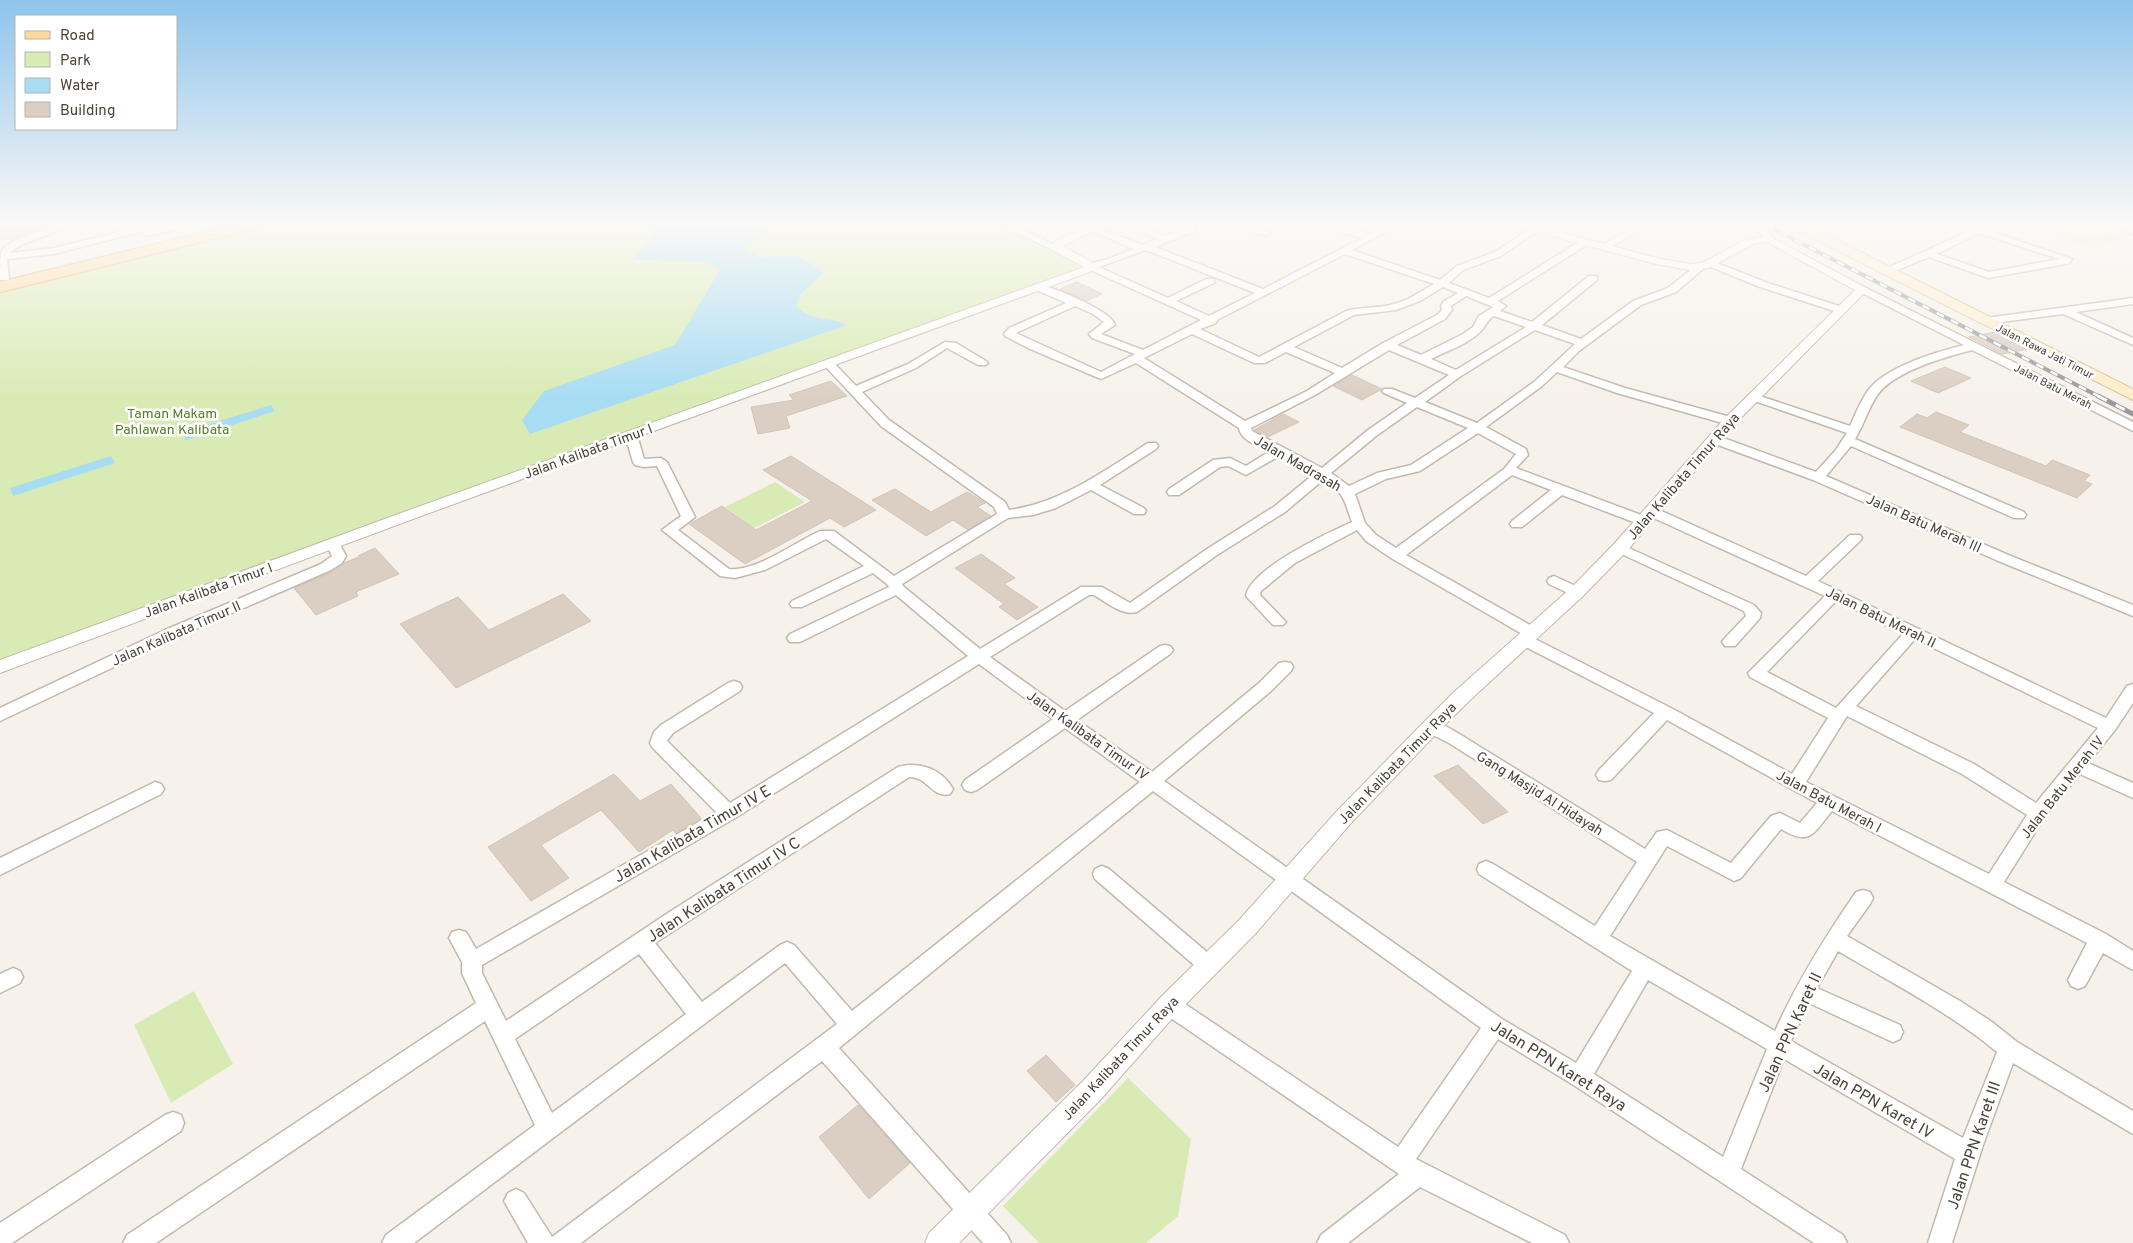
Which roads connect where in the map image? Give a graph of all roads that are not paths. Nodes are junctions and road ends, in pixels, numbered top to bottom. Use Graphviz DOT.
graph roads {
  1 [pos="1048,283"];
  2 [pos="1129,283"];
  3 [pos="1206,283"];
  4 [pos="1238,283"];
  5 [pos="1284,283"];
  6 [pos="1438,283"];
  7 [pos="1527,283"];
  8 [pos="1587,283"];
  9 [pos="1681,283"];
  10 [pos="1757,283"];
  11 [pos="1851,283"];
  12 [pos="1910,283"];
  13 [pos="1441,284"];
  14 [pos="1038,287"];
  15 [pos="1862,289"];
  16 [pos="1265,293"];
  17 [pos="1466,293"];
  18 [pos="1169,301"];
  19 [pos="2133,301"];
  20 [pos="1074,303"];
  21 [pos="1493,307"];
  22 [pos="1841,310"];
  23 [pos="2064,310"];
  24 [pos="1212,321"];
  25 [pos="1986,321"];
  26 [pos="1533,327"];
  27 [pos="1193,330"];
  28 [pos="2133,342"];
  29 [pos="1582,344"];
  30 [pos="1387,345"];
  31 [pos="1973,346"];
  32 [pos="1284,347"];
  33 [pos="1140,356"];
  34 [pos="1422,359"];
  35 [pos="982,363"];
  36 [pos="829,364"];
  37 [pos="1556,368"];
  38 [pos="1343,372"];
  39 [pos="1457,374"];
  40 [pos="856,391"];
  41 [pos="1388,391"];
  42 [pos="2133,395"];
  43 [pos="1753,397"];
  44 [pos="1414,403"];
  45 [pos="1730,421"];
  46 [pos="1245,426"];
  47 [pos="1477,427"];
  48 [pos="2133,427"];
  49 [pos="631,435"];
  50 [pos="1851,436"];
  51 [pos="1714,439"];
  52 [pos="1152,446"];
  53 [pos="1279,451"];
  54 [pos="1510,470"];
  55 [pos="1323,474"];
  56 [pos="1818,477"];
  57 [pos="1091,485"];
  58 [pos="1560,490"];
  59 [pos="1174,492"];
  60 [pos="1348,492"];
  61 [pos="1138,511"];
  62 [pos="1004,515"];
  63 [pos="2019,515"];
  64 [pos="1648,517"];
  65 [pos="1359,524"];
  66 [pos="1517,524"];
  67 [pos="1855,538"];
  68 [pos="333,544"];
  69 [pos="1620,548"];
  70 [pos="1396,555"];
  71 [pos="874,567"];
  72 [pos="1554,581"];
  73 [pos="1808,582"];
  74 [pos="896,586"];
  75 [pos="1576,592"];
  76 [pos="1834,595"];
  77 [pos="797,604"];
  78 [pos="2133,610"];
  79 [pos="1278,622"];
  80 [pos="1912,633"];
  81 [pos="1528,636"];
  82 [pos="795,638"];
  83 [pos="1730,642"];
  84 [pos="1165,650"];
  85 [pos="978,656"];
  86 [pos="0,667"];
  87 [pos="1285,667"];
  88 [pos="734,687"];
  89 [pos="2133,690"];
  90 [pos="1664,712"];
  91 [pos="1841,712"];
  92 [pos="0,715"];
  93 [pos="1065,720"];
  94 [pos="2109,726"];
  95 [pos="1432,727"];
  96 [pos="2077,765"];
  97 [pos="1605,775"];
  98 [pos="1153,781"];
  99 [pos="1795,784"];
  100 [pos="971,785"];
  101 [pos="155,789"];
  102 [pos="944,789"];
  103 [pos="2133,791"];
  104 [pos="1829,802"];
  105 [pos="729,813"];
  106 [pos="2038,813"];
  107 [pos="1648,860"];
  108 [pos="0,867"];
  109 [pos="1486,869"];
  110 [pos="1102,874"];
  111 [pos="1289,880"];
  112 [pos="1992,885"];
  113 [pos="1863,898"];
  114 [pos="459,938"];
  115 [pos="1598,938"];
  116 [pos="1834,939"];
  117 [pos="2099,940"];
  118 [pos="642,942"];
  119 [pos="472,961"];
  120 [pos="2133,961"];
  121 [pos="1208,965"];
  122 [pos="1645,968"];
  123 [pos="2078,980"];
  124 [pos="1805,992"];
  125 [pos="1169,1005"];
  126 [pos="488,1007"];
  127 [pos="700,1015"];
  128 [pos="851,1026"];
  129 [pos="1496,1026"];
  130 [pos="1893,1032"];
  131 [pos="504,1034"];
  132 [pos="1779,1046"];
  133 [pos="824,1047"];
  134 [pos="2009,1048"];
  135 [pos="1580,1077"];
  136 [pos="173,1123"];
  137 [pos="2133,1123"];
  138 [pos="548,1129"];
  139 [pos="1968,1154"];
  140 [pos="1409,1168"];
  141 [pos="1728,1173"];
  142 [pos="516,1201"];
  143 [pos="971,1213"];
  144 [pos="0,1237"];
  145 [pos="135,1243"];
  146 [pos="394,1243"];
  147 [pos="542,1243"];
  148 [pos="561,1243"];
  149 [pos="939,1243"];
  150 [pos="999,1243"];
  151 [pos="1330,1243"];
  152 [pos="1557,1243"];
  153 [pos="1835,1243"];
  154 [pos="1940,1243"];
  1 -- 14 [label="street, Jalan Kalibata Timur I"];
  2 -- 18 [label="street"];
  3 -- 18 [label="street"];
  4 -- 16 [label="street"];
  5 -- 16 [label="street"];
  6 -- 13 [label="street"];
  7 -- 21 [label="street"];
  8 -- 26 [label="street"];
  9 -- 29 [label="street"];
  10 -- 22 [label="street"];
  11 -- 15 [label="street"];
  12 -- 25 [label="main road, Jalan Rawa Jati Timur"];
  13 -- 17 [label="street"];
  13 -- 32 [label="street"];
  14 -- 20 [label="street"];
  14 -- 36 [label="street, Jalan Kalibata Timur I"];
  15 -- 22 [label="street, Jalan Kalibata Timur Raya"];
  15 -- 31 [label="street"];
  16 -- 24 [label="street"];
  17 -- 21 [label="street"];
  17 -- 30 [label="street, Jalan Madrasah"];
  18 -- 24 [label="street"];
  19 -- 23 [label="street"];
  20 -- 33 [label="street"];
  20 -- 33 [label="street"];
  21 -- 26 [label="street"];
  21 -- 34 [label="street"];
  22 -- 43 [label="street, Jalan Kalibata Timur Raya"];
  23 -- 25 [label="street"];
  23 -- 28 [label="street"];
  24 -- 27 [label="street"];
  25 -- 42 [label="main road, Jalan Rawa Jati Timur"];
  26 -- 29 [label="street"];
  26 -- 39 [label="street"];
  27 -- 32 [label="street"];
  27 -- 33 [label="street"];
  29 -- 37 [label="street"];
  30 -- 34 [label="street"];
  30 -- 38 [label="street, Jalan Madrasah"];
  31 -- 48 [label="street, Jalan Batu Merah"];
  31 -- 50 [label="street"];
  32 -- 38 [label="street"];
  33 -- 46 [label="street"];
  34 -- 39 [label="street"];
  35 -- 40 [label="street"];
  36 -- 40 [label="street"];
  36 -- 49 [label="street, Jalan Kalibata Timur I"];
  37 -- 45 [label="street"];
  37 -- 47 [label="street"];
  38 -- 46 [label="street, Jalan Madrasah"];
  39 -- 44 [label="street"];
  40 -- 62 [label="street"];
  41 -- 44 [label="street"];
  43 -- 45 [label="street, Jalan Kalibata Timur Raya"];
  43 -- 50 [label="street"];
  44 -- 47 [label="street"];
  44 -- 55 [label="street"];
  45 -- 51 [label="street, Jalan Kalibata Timur Raya"];
  46 -- 53 [label="street, Jalan Madrasah"];
  47 -- 54 [label="street"];
  47 -- 60 [label="street"];
  49 -- 68 [label="street, Jalan Kalibata Timur I"];
  49 -- 71 [label="street, Jalan Kalibata Timur IV"];
  50 -- 56 [label="street"];
  50 -- 63 [label="street"];
  51 -- 56 [label="street, Jalan Batu Merah III"];
  51 -- 64 [label="street, Jalan Kalibata Timur Raya"];
  52 -- 57 [label="street"];
  53 -- 55 [label="street, Jalan Madrasah"];
  53 -- 59 [label="street"];
  54 -- 58 [label="street, Jalan Batu Merah II"];
  54 -- 70 [label="street"];
  55 -- 60 [label="street, Jalan Madrasah"];
  55 -- 85 [label="street, Jalan Kalibata Timur IV E"];
  56 -- 78 [label="street, Jalan Batu Merah III"];
  57 -- 61 [label="street"];
  57 -- 62 [label="street"];
  58 -- 64 [label="street, Jalan Batu Merah II"];
  58 -- 66 [label="street"];
  60 -- 65 [label="street, Jalan Madrasah"];
  62 -- 74 [label="street"];
  64 -- 69 [label="street, Jalan Kalibata Timur Raya"];
  64 -- 73 [label="street, Jalan Batu Merah II"];
  65 -- 70 [label="street, Jalan Madrasah"];
  65 -- 79 [label="street"];
  67 -- 73 [label="street"];
  68 -- 86 [label="street, Jalan Kalibata Timur I"];
  68 -- 92 [label="street, Jalan Kalibata Timur II"];
  69 -- 75 [label="street, Jalan Kalibata Timur Raya"];
  69 -- 83 [label="street"];
  70 -- 81 [label="street, Jalan Madrasah"];
  71 -- 74 [label="street, Jalan Kalibata Timur IV"];
  71 -- 77 [label="street"];
  72 -- 75 [label="street"];
  73 -- 76 [label="street, Jalan Batu Merah II"];
  74 -- 82 [label="street"];
  74 -- 85 [label="street, Jalan Kalibata Timur IV"];
  75 -- 81 [label="street, Jalan Kalibata Timur Raya"];
  76 -- 80 [label="street, Jalan Batu Merah II"];
  76 -- 91 [label="street"];
  80 -- 91 [label="street"];
  80 -- 94 [label="street, Jalan Batu Merah II"];
  81 -- 90 [label="street, Jalan Batu Merah I"];
  81 -- 95 [label="street, Jalan Kalibata Timur Raya"];
  84 -- 93 [label="street"];
  85 -- 93 [label="street, Jalan Kalibata Timur IV"];
  85 -- 105 [label="street, Jalan Kalibata Timur IV E"];
  87 -- 98 [label="street"];
  88 -- 105 [label="street"];
  89 -- 94 [label="street, Jalan Batu Merah IV"];
  90 -- 97 [label="street"];
  90 -- 99 [label="street, Jalan Batu Merah I"];
  91 -- 99 [label="street"];
  91 -- 106 [label="street"];
  93 -- 98 [label="street, Jalan Kalibata Timur IV"];
  93 -- 100 [label="street"];
  94 -- 96 [label="street, Jalan Batu Merah IV"];
  95 -- 107 [label="street, Gang Masjid Al Hidayah"];
  95 -- 111 [label="street, Jalan Kalibata Timur Raya"];
  96 -- 103 [label="street"];
  96 -- 106 [label="street, Jalan Batu Merah IV"];
  98 -- 111 [label="street, Jalan Kalibata Timur IV"];
  98 -- 128 [label="street"];
  99 -- 104 [label="street, Jalan Batu Merah I"];
  101 -- 108 [label="street"];
  102 -- 118 [label="street, Jalan Kalibata Timur IV C"];
  104 -- 107 [label="street"];
  104 -- 112 [label="street, Jalan Batu Merah I"];
  105 -- 119 [label="street, Jalan Kalibata Timur IV E"];
  106 -- 112 [label="street, Jalan Batu Merah IV"];
  107 -- 115 [label="street"];
  109 -- 115 [label="street, Jalan PPN Karet IV"];
  110 -- 121 [label="street"];
  111 -- 121 [label="street, Jalan Kalibata Timur Raya"];
  111 -- 129 [label="street, Jalan PPN Karet Raya"];
  112 -- 117 [label="street, Jalan Batu Merah I"];
  113 -- 116 [label="street, Jalan PPN Karet II"];
  114 -- 119 [label="street"];
  115 -- 122 [label="street, Jalan PPN Karet IV"];
  116 -- 124 [label="street, Jalan PPN Karet II"];
  116 -- 134 [label="street"];
  117 -- 120 [label="street, Jalan Batu Merah I"];
  117 -- 123 [label="street"];
  118 -- 127 [label="street"];
  118 -- 131 [label="street, Jalan Kalibata Timur IV C"];
  119 -- 126 [label="street"];
  121 -- 125 [label="street, Jalan Kalibata Timur Raya"];
  122 -- 132 [label="street, Jalan PPN Karet IV"];
  122 -- 135 [label="street"];
  124 -- 130 [label="street"];
  124 -- 132 [label="street, Jalan PPN Karet II"];
  125 -- 140 [label="street"];
  125 -- 143 [label="street, Jalan Kalibata Timur Raya"];
  126 -- 131 [label="street"];
  126 -- 145 [label="street"];
  127 -- 128 [label="street"];
  127 -- 138 [label="street"];
  128 -- 133 [label="street"];
  129 -- 135 [label="street, Jalan PPN Karet Raya"];
  129 -- 140 [label="street"];
  131 -- 138 [label="street"];
  132 -- 139 [label="street, Jalan PPN Karet IV"];
  132 -- 141 [label="street, Jalan PPN Karet II"];
  133 -- 143 [label="street"];
  133 -- 148 [label="street"];
  134 -- 137 [label="street"];
  134 -- 139 [label="street, Jalan PPN Karet III"];
  135 -- 141 [label="street, Jalan PPN Karet Raya"];
  136 -- 144 [label="street"];
  138 -- 146 [label="street"];
  139 -- 154 [label="street, Jalan PPN Karet III"];
  140 -- 151 [label="street"];
  140 -- 152 [label="street"];
  141 -- 153 [label="street, Jalan PPN Karet Raya"];
  142 -- 147 [label="street"];
  143 -- 149 [label="street, Jalan Kalibata Timur Raya"];
  143 -- 150 [label="street"];
}
